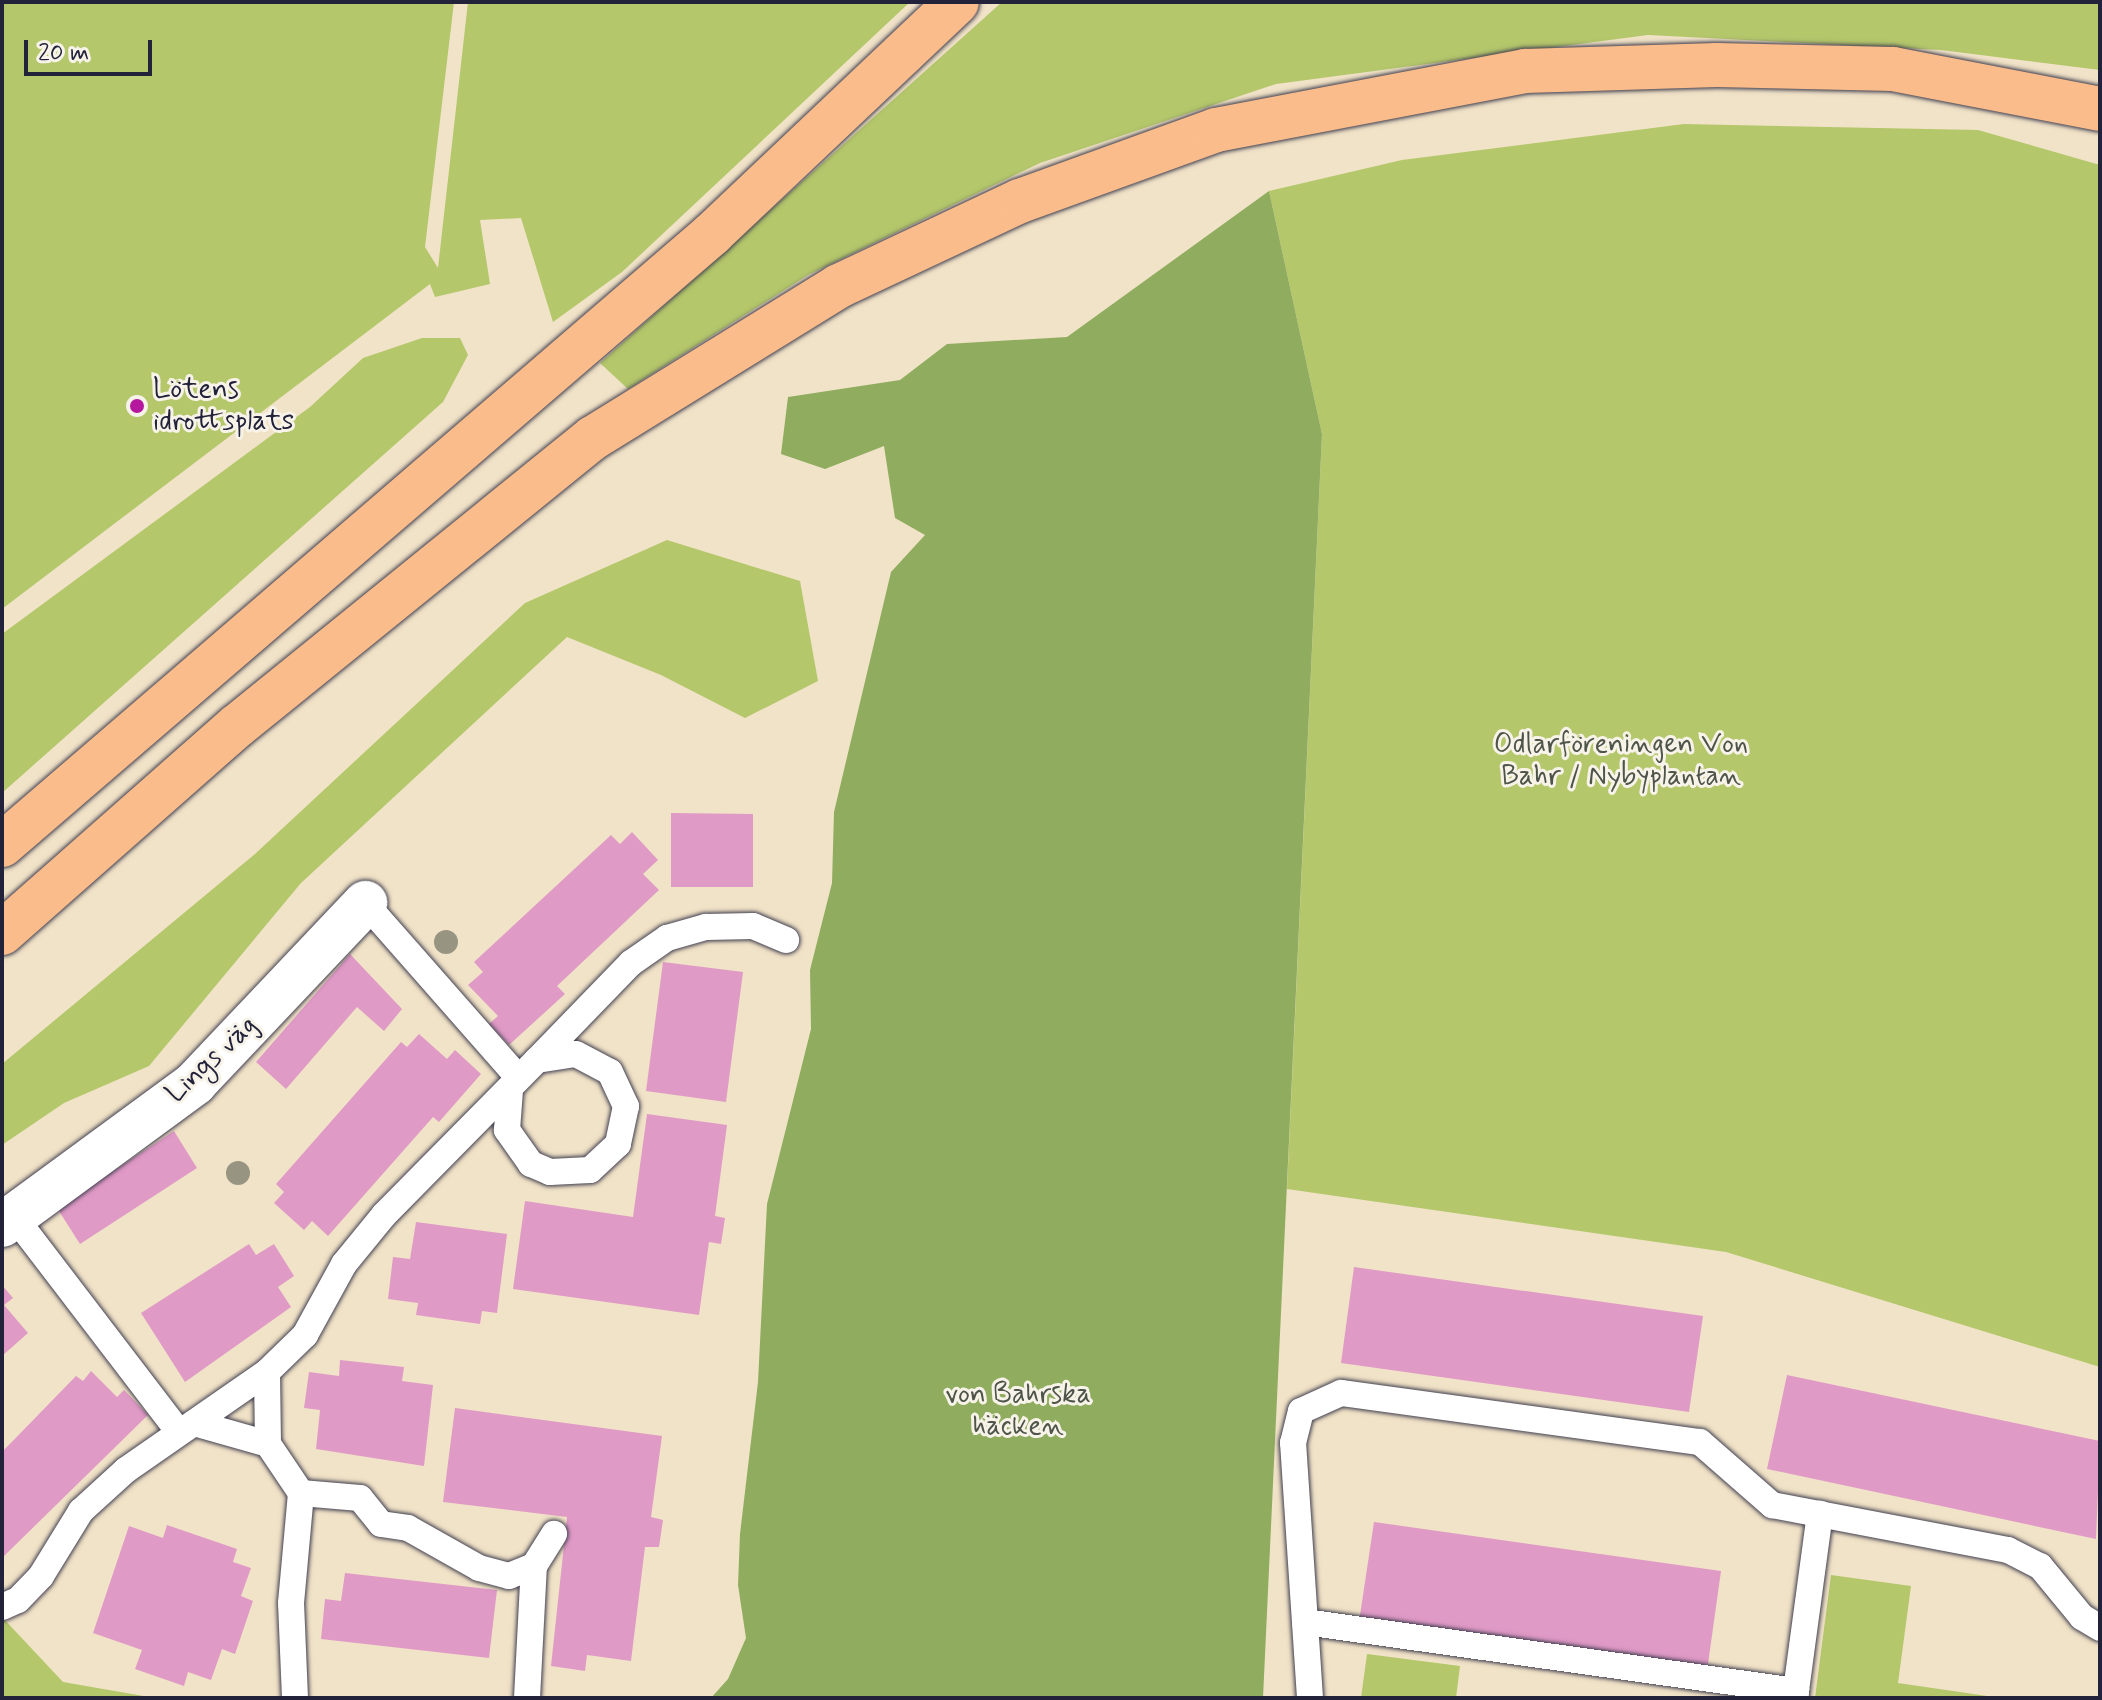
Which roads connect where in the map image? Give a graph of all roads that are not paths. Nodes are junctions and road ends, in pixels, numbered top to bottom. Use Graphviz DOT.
graph roads {
  1 [pos="957,2"];
  2 [pos="2100,109"];
  3 [pos="2,845"];
  4 [pos="365,903"];
  5 [pos="2,933"];
  6 [pos="786,940"];
  7 [pos="522,1076"];
  8 [pos="8,1220"];
  9 [pos="267,1372"];
  10 [pos="186,1428"];
  11 [pos="268,1444"];
  12 [pos="301,1493"];
  13 [pos="1820,1514"];
  14 [pos="554,1534"];
  15 [pos="534,1566"];
  16 [pos="2,1607"];
  17 [pos="1305,1622"];
  18 [pos="2100,1628"];
  19 [pos="1796,1695"];
  20 [pos="295,1698"];
  21 [pos="527,1698"];
  22 [pos="1310,1698"];
  1 -- 3 [label="main road"];
  2 -- 5 [label="main road"];
  4 -- 7 [label="lane"];
  4 -- 8 [label="street, Lings väg"];
  6 -- 7 [label="lane"];
  7 -- 7 [label="lane"];
  7 -- 9 [label="lane"];
  8 -- 10 [label="lane"];
  9 -- 10 [label="lane"];
  9 -- 11 [label="lane"];
  10 -- 11 [label="lane"];
  10 -- 16 [label="lane"];
  11 -- 12 [label="lane"];
  12 -- 15 [label="lane"];
  12 -- 20 [label="lane"];
  13 -- 17 [label="lane"];
  13 -- 18 [label="lane"];
  13 -- 19 [label="lane"];
  14 -- 15 [label="lane"];
  15 -- 21 [label="lane"];
  17 -- 19 [label="lane"];
  17 -- 22 [label="lane"];
}
